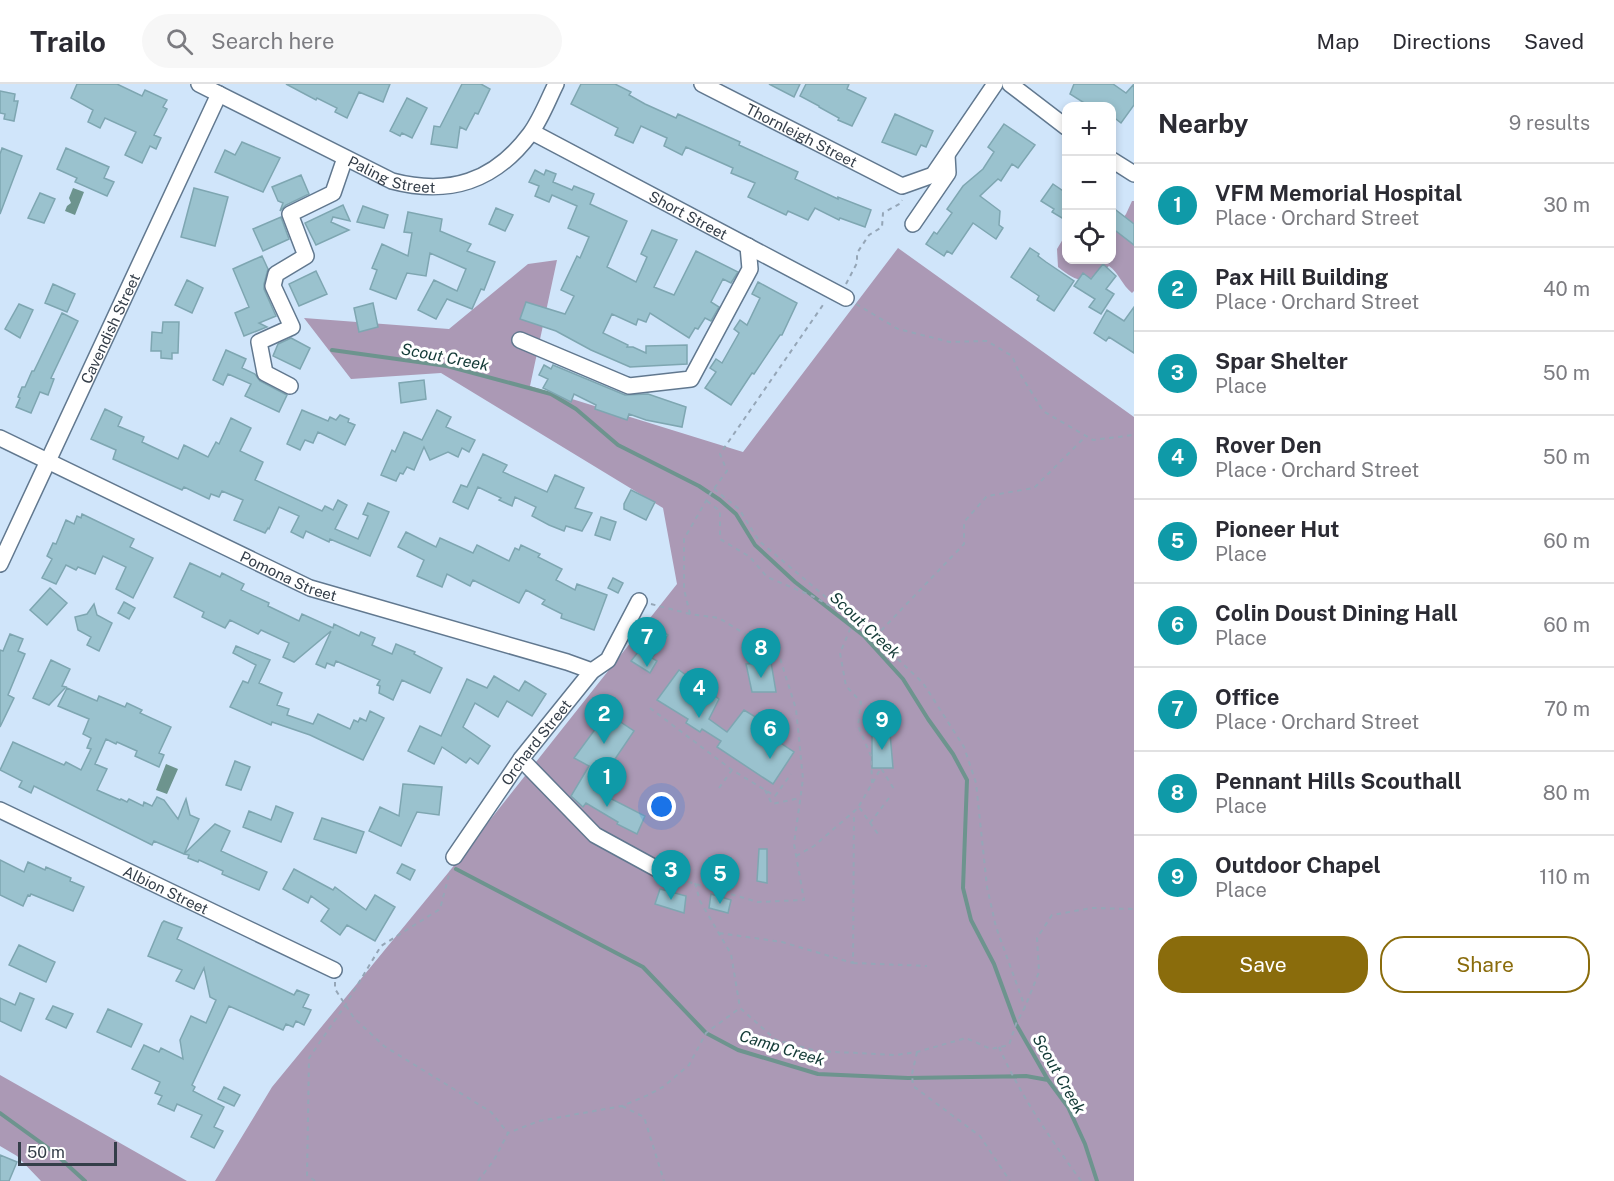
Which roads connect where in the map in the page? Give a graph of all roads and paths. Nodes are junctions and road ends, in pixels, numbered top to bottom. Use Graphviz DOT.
graph roads {
  1 [pos="200,84"];
  2 [pos="556,84"];
  3 [pos="702,84"];
  4 [pos="995,84"];
  5 [pos="1010,84"];
  6 [pos="219,94"];
  7 [pos="1062,124"];
  8 [pos="532,132"];
  9 [pos="947,155"];
  10 [pos="345,158"];
  11 [pos="1116,163"];
  12 [pos="1134,174"];
  13 [pos="902,186"];
  14 [pos="913,224"];
  15 [pos="748,246"];
  16 [pos="842,290"];
  17 [pos="520,340"];
  18 [pos="290,386"];
  19 [pos="1134,435"];
  20 [pos="1086,436"];
  21 [pos="0,438"];
  22 [pos="48,461"];
  23 [pos="714,489"];
  24 [pos="706,501"];
  25 [pos="0,564"];
  26 [pos="639,601"];
  27 [pos="690,614"];
  28 [pos="846,614"];
  29 [pos="855,620"];
  30 [pos="875,638"];
  31 [pos="592,671"];
  32 [pos="651,708"];
  33 [pos="521,759"];
  34 [pos="732,770"];
  35 [pos="791,774"];
  36 [pos="872,783"];
  37 [pos="719,788"];
  38 [pos="894,789"];
  39 [pos="765,790"];
  40 [pos="800,798"];
  41 [pos="889,798"];
  42 [pos="859,807"];
  43 [pos="0,810"];
  44 [pos="854,811"];
  45 [pos="870,823"];
  46 [pos="878,834"];
  47 [pos="796,856"];
  48 [pos="454,857"];
  49 [pos="670,876"];
  50 [pos="694,883"];
  51 [pos="1134,909"];
  52 [pos="719,933"];
  53 [pos="853,963"];
  54 [pos="927,966"];
  55 [pos="334,970"];
  56 [pos="346,1004"];
  57 [pos="1025,1007"];
  58 [pos="741,1008"];
  59 [pos="999,1047"];
  60 [pos="917,1052"];
  61 [pos="622,1106"];
  62 [pos="508,1133"];
  63 [pos="315,1181"];
  64 [pos="478,1181"];
  65 [pos="664,1181"];
  66 [pos="1010,1181"];
  67 [pos="1081,1181"];
  1 -- 6 [label="street, Paling Street"];
  2 -- 8 [label="street, Paling Street"];
  3 -- 13 [label="street, Thornleigh Street"];
  4 -- 9 [label="street"];
  5 -- 7 [label="street"];
  6 -- 10 [label="street, Paling Street"];
  6 -- 22 [label="street, Cavendish Street"];
  8 -- 10 [label="street, Paling Street"];
  8 -- 15 [label="street, Short Street"];
  9 -- 13 [label="street"];
  9 -- 14 [label="street"];
  10 -- 18 [label="street"];
  11 -- 12 [label="street"];
  13 -- 16 [label="path"];
  15 -- 16 [label="street, Short Street"];
  15 -- 17 [label="street"];
  16 -- 20 [label="path"];
  16 -- 23 [label="path"];
  19 -- 20 [label="path"];
  20 -- 30 [label="path"];
  21 -- 22 [label="street, Pomona Street"];
  22 -- 25 [label="street, Cavendish Street"];
  22 -- 31 [label="street, Pomona Street"];
  23 -- 24 [label="path"];
  23 -- 28 [label="path"];
  24 -- 27 [label="path"];
  24 -- 28 [label="path"];
  26 -- 27 [label="path"];
  26 -- 31 [label="street, Orchard Street"];
  27 -- 40 [label="path"];
  28 -- 29 [label="path"];
  29 -- 30 [label="path"];
  29 -- 36 [label="path"];
  30 -- 57 [label="path"];
  31 -- 33 [label="street, Orchard Street"];
  32 -- 34 [label="path"];
  33 -- 48 [label="street, Orchard Street"];
  33 -- 49 [label="street"];
  34 -- 37 [label="path"];
  34 -- 39 [label="path"];
  35 -- 39 [label="path"];
  36 -- 38 [label="path"];
  36 -- 42 [label="path"];
  39 -- 40 [label="path"];
  40 -- 47 [label="path"];
  41 -- 45 [label="path"];
  42 -- 44 [label="path"];
  42 -- 45 [label="path"];
  43 -- 55 [label="street, Albion Street"];
  44 -- 47 [label="path"];
  44 -- 53 [label="path"];
  45 -- 46 [label="path"];
  47 -- 50 [label="path"];
  48 -- 56 [label="path"];
  49 -- 50 [label="path"];
  50 -- 52 [label="path"];
  51 -- 57 [label="path"];
  52 -- 53 [label="path"];
  52 -- 58 [label="path"];
  53 -- 54 [label="path"];
  55 -- 56 [label="path"];
  56 -- 62 [label="path"];
  56 -- 63 [label="path"];
  57 -- 59 [label="path"];
  58 -- 60 [label="path"];
  58 -- 61 [label="path"];
  59 -- 60 [label="path"];
  59 -- 67 [label="path"];
  60 -- 66 [label="path"];
  61 -- 62 [label="path"];
  61 -- 65 [label="path"];
  62 -- 64 [label="path"];
}
